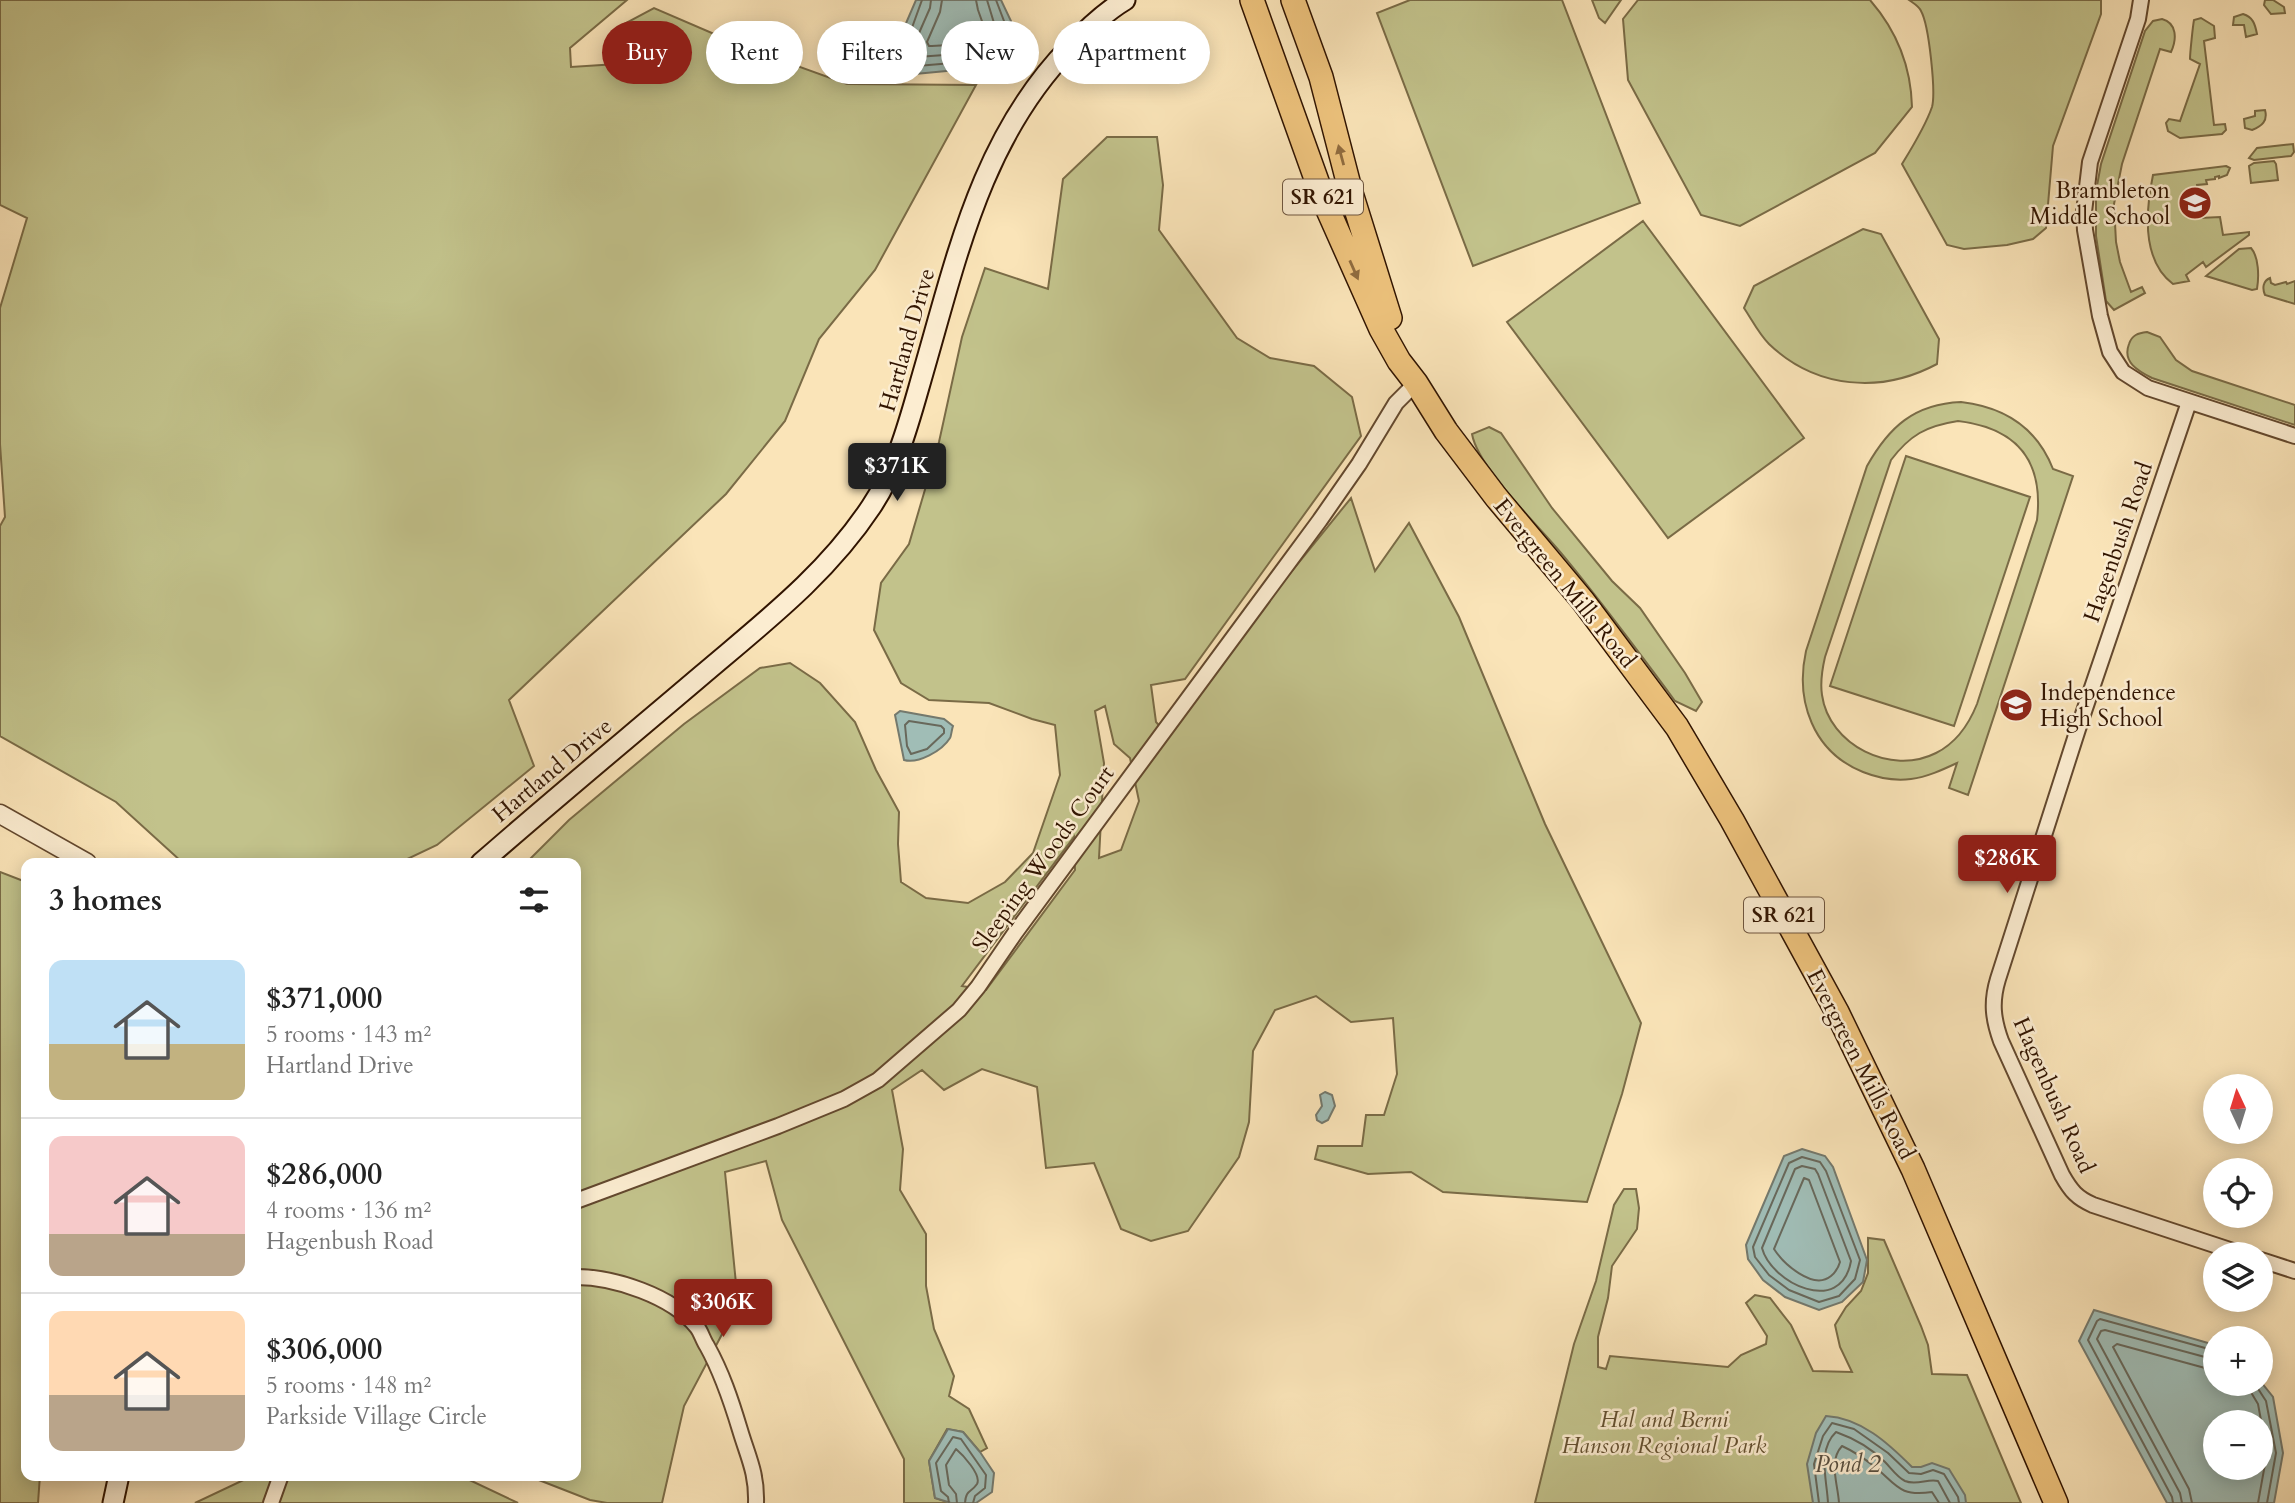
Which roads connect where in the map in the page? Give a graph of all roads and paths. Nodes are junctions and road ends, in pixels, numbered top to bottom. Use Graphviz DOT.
graph roads {
  1 [pos="1125,0"];
  2 [pos="1252,0"];
  3 [pos="1266,0"];
  4 [pos="1293,0"];
  5 [pos="2141,0"];
  6 [pos="1371,256"];
  7 [pos="1416,383"];
  8 [pos="2189,402"];
  9 [pos="2295,436"];
  10 [pos="0,814"];
  11 [pos="78,858"];
  12 [pos="487,858"];
  13 [pos="581,1200"];
  14 [pos="2206,1242"];
  15 [pos="2273,1264"];
  16 [pos="2295,1271"];
  17 [pos="581,1279"];
  18 [pos="118,1481"];
  19 [pos="279,1481"];
  20 [pos="113,1503"];
  21 [pos="271,1503"];
  22 [pos="756,1503"];
  23 [pos="2056,1503"];
  1 -- 12 [label="main road, Hartland Drive"];
  2 -- 7 [label="main road, Evergreen Mills Road / SR 621, one-way"];
  3 -- 6 [label="main road"];
  6 -- 4 [label="main road, Evergreen Mills Road / SR 621, one-way"];
  5 -- 8 [label="street"];
  6 -- 7 [label="main road, Evergreen Mills Road / SR 621"];
  7 -- 13 [label="street, Sleeping Woods Court"];
  7 -- 23 [label="main road, Evergreen Mills Road / SR 621"];
  8 -- 9 [label="street"];
  8 -- 14 [label="street, Hagenbush Road"];
  10 -- 11 [label="street"];
  15 -- 16 [label="street"];
  17 -- 22 [label="street"];
  18 -- 20 [label="main road"];
  19 -- 21 [label="street"];
}
